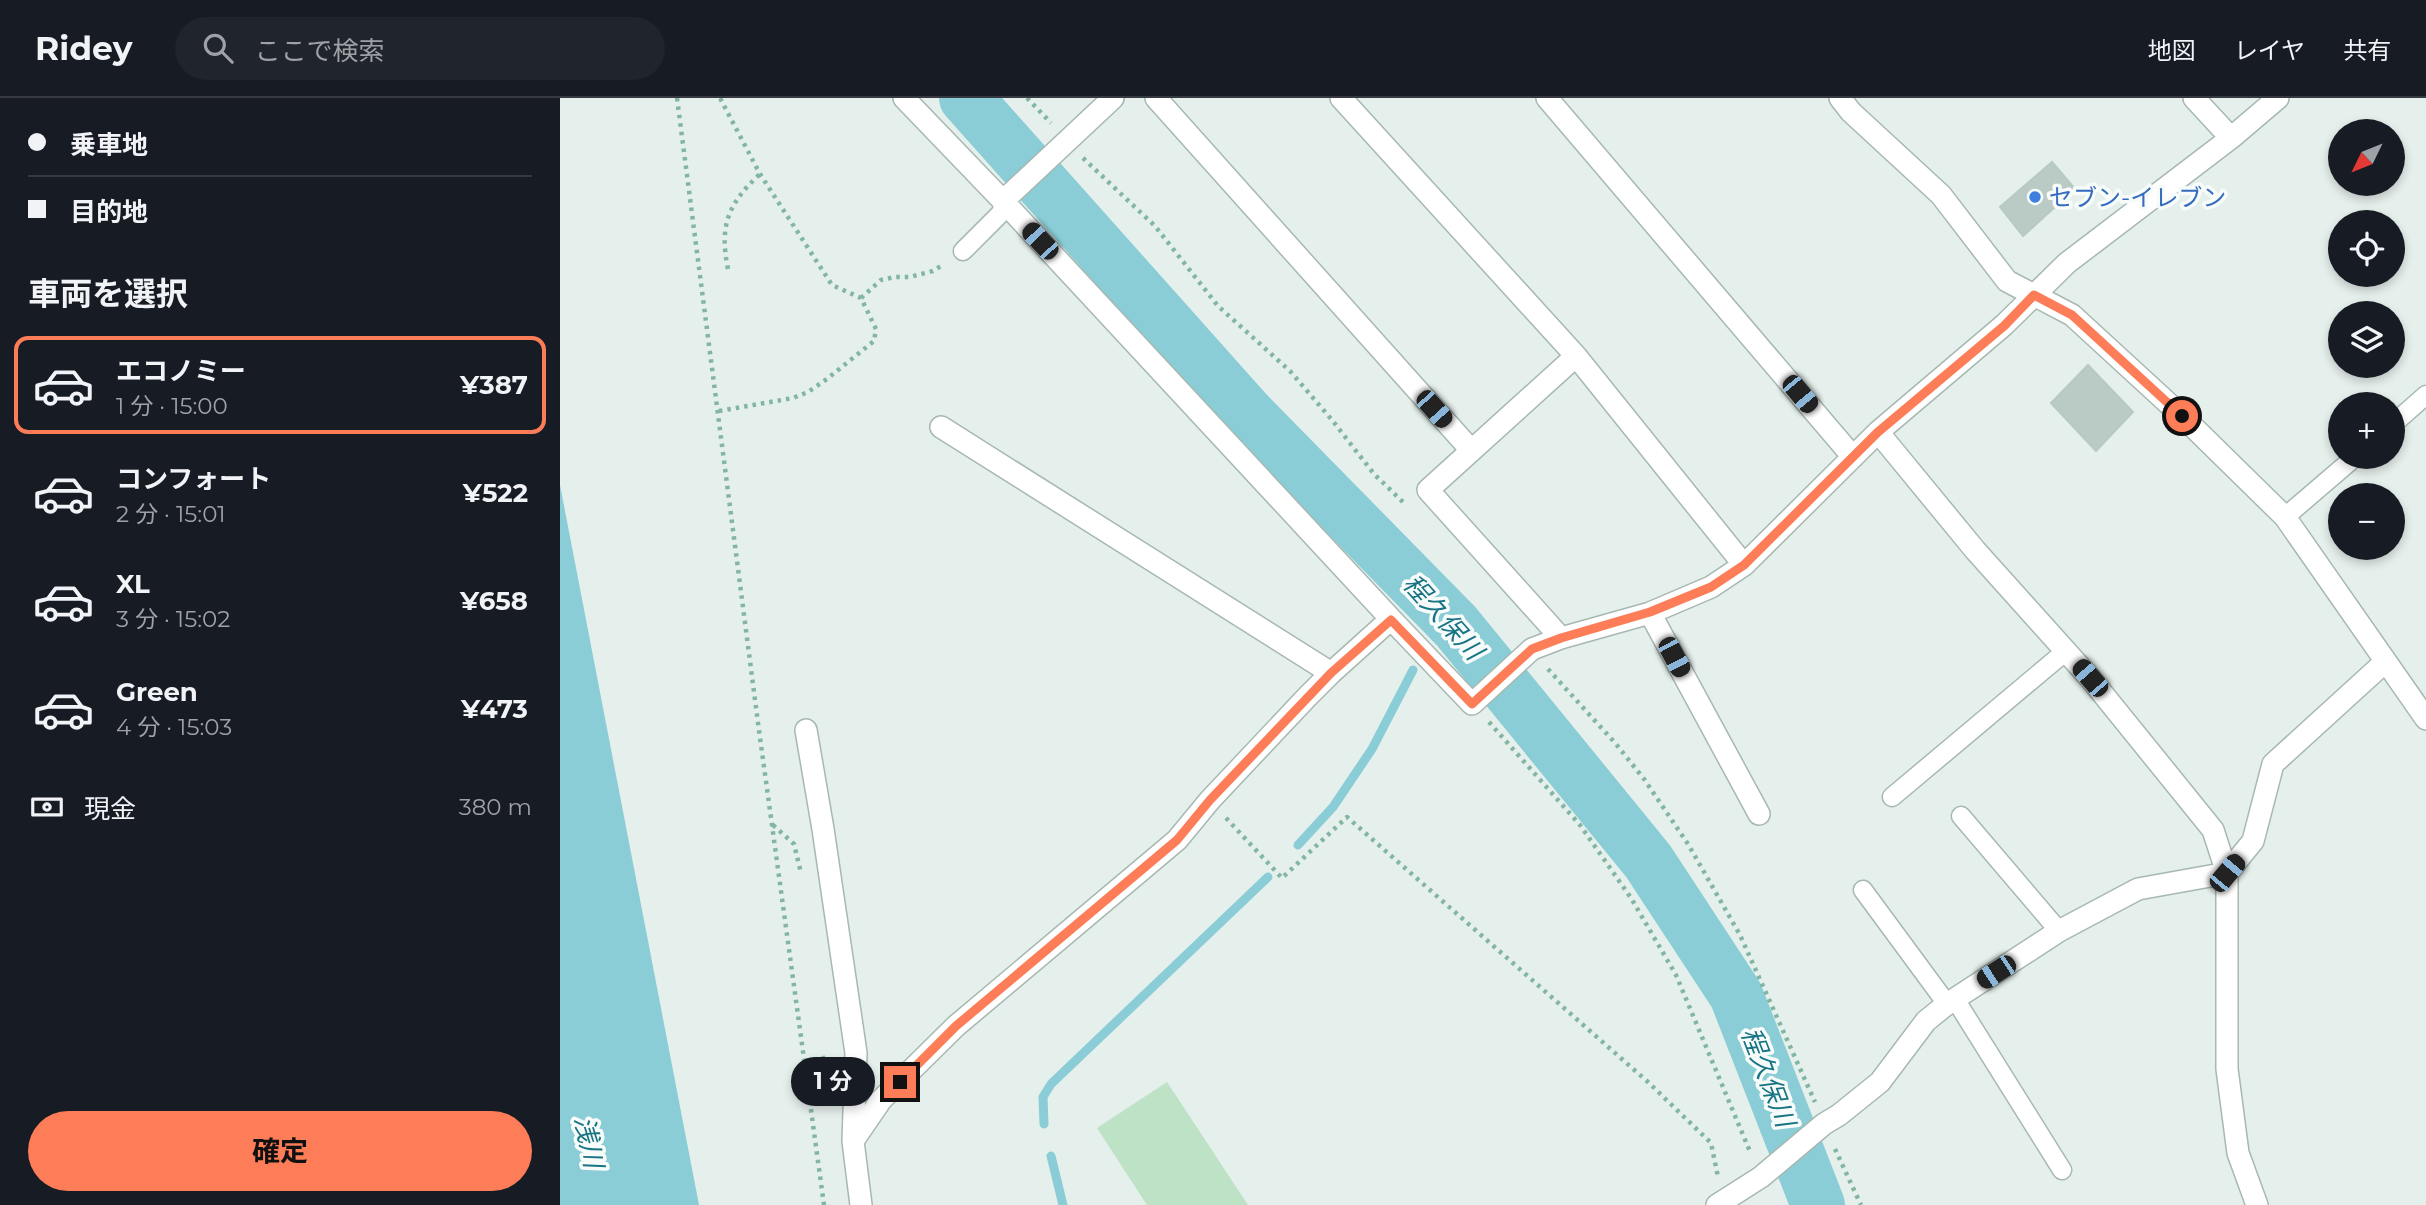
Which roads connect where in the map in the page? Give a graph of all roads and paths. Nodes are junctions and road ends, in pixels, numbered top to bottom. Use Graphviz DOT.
graph roads {
  1 [pos="677,98"];
  2 [pos="720,98"];
  3 [pos="904,98"];
  4 [pos="1027,98"];
  5 [pos="1113,98"];
  6 [pos="1156,98"];
  7 [pos="1341,98"];
  8 [pos="1547,98"];
  9 [pos="1840,98"];
  10 [pos="2194,98"];
  11 [pos="2278,98"];
  12 [pos="2231,138"];
  13 [pos="1063,144"];
  14 [pos="760,174"];
  15 [pos="1007,197"];
  16 [pos="963,251"];
  17 [pos="727,268"];
  18 [pos="2034,295"];
  19 [pos="861,298"];
  20 [pos="1576,356"];
  21 [pos="2426,395"];
  22 [pos="719,411"];
  23 [pos="2405,414"];
  24 [pos="941,427"];
  25 [pos="1878,432"];
  26 [pos="1471,450"];
  27 [pos="1853,457"];
  28 [pos="2341,469"];
  29 [pos="2286,517"];
  30 [pos="1744,565"];
  31 [pos="1650,612"];
  32 [pos="1391,620"];
  33 [pos="1561,638"];
  34 [pos="2066,651"];
  35 [pos="2385,662"];
  36 [pos="1331,673"];
  37 [pos="1475,701"];
  38 [pos="2426,719"];
  39 [pos="806,730"];
  40 [pos="1892,797"];
  41 [pos="1210,800"];
  42 [pos="1759,814"];
  43 [pos="1961,816"];
  44 [pos="2227,873"];
  45 [pos="1863,890"];
  46 [pos="2059,931"];
  47 [pos="1951,1001"];
  48 [pos="853,1141"];
  49 [pos="2062,1170"];
  50 [pos="1763,1176"];
  51 [pos="1720,1203"];
  52 [pos="824,1205"];
  53 [pos="861,1205"];
  54 [pos="2257,1205"];
  1 -- 22 [label="path"];
  2 -- 14 [label="path"];
  3 -- 15 [label="street"];
  4 -- 13 [label="path"];
  5 -- 13 [label="street"];
  6 -- 26 [label="street"];
  7 -- 20 [label="street"];
  8 -- 27 [label="street"];
  9 -- 18 [label="street"];
  10 -- 12 [label="street"];
  11 -- 12 [label="street"];
  12 -- 18 [label="street"];
  13 -- 15 [label="street"];
  14 -- 17 [label="path"];
  14 -- 19 [label="path"];
  15 -- 16 [label="lane"];
  15 -- 32 [label="street"];
  16 -- 19 [label="path"];
  18 -- 25 [label="street"];
  18 -- 29 [label="street"];
  19 -- 22 [label="path"];
  20 -- 26 [label="street"];
  20 -- 30 [label="street"];
  21 -- 23 [label="lane"];
  22 -- 52 [label="path"];
  24 -- 36 [label="street"];
  25 -- 27 [label="street"];
  25 -- 34 [label="street"];
  26 -- 33 [label="street"];
  27 -- 30 [label="street"];
  28 -- 29 [label="lane"];
  29 -- 35 [label="street"];
  30 -- 31 [label="street"];
  31 -- 33 [label="street"];
  31 -- 42 [label="street"];
  32 -- 36 [label="street"];
  32 -- 37 [label="street"];
  33 -- 37 [label="street"];
  34 -- 40 [label="lane"];
  34 -- 44 [label="street"];
  35 -- 38 [label="street"];
  35 -- 44 [label="street"];
  36 -- 41 [label="street"];
  37 -- 50 [label="path"];
  39 -- 48 [label="street"];
  41 -- 48 [label="street"];
  41 -- 51 [label="path"];
  43 -- 46 [label="lane"];
  44 -- 46 [label="street"];
  44 -- 54 [label="street"];
  45 -- 47 [label="lane"];
  46 -- 47 [label="street"];
  47 -- 49 [label="lane"];
  47 -- 50 [label="street"];
  48 -- 53 [label="street"];
  50 -- 51 [label="street"];
}
